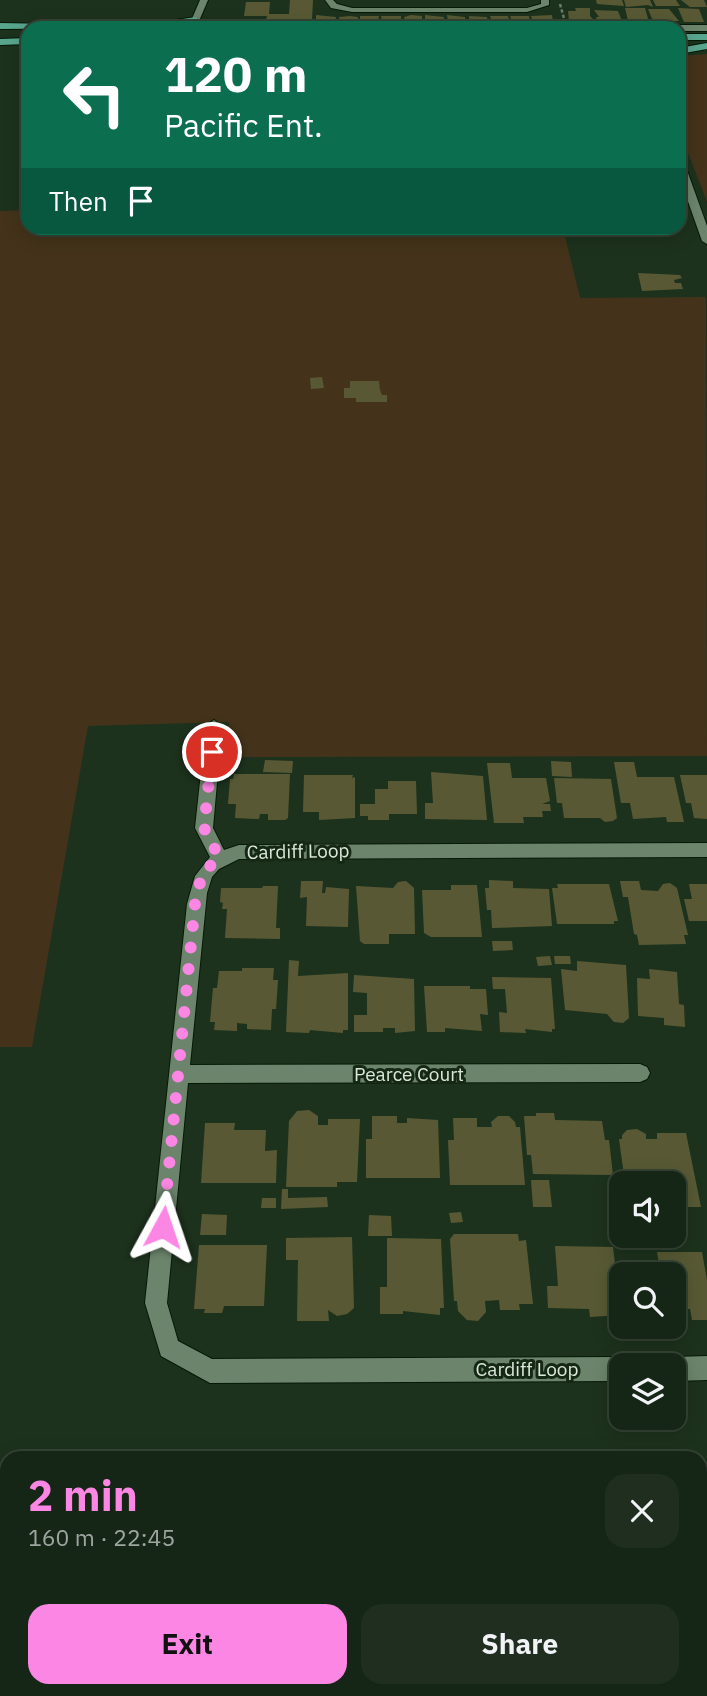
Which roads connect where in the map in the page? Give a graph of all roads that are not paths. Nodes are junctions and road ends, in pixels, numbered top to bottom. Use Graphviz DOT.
graph roads {
  1 [pos="204,0"];
  2 [pos="210,0"];
  3 [pos="329,0"];
  4 [pos="545,0"];
  5 [pos="209,15"];
  6 [pos="195,21"];
  7 [pos="0,26"];
  8 [pos="21,26"];
  9 [pos="686,28"];
  10 [pos="707,28"];
  11 [pos="0,35"];
  12 [pos="21,35"];
  13 [pos="686,37"];
  14 [pos="707,37"];
  15 [pos="21,41"];
  16 [pos="0,42"];
  17 [pos="686,45"];
  18 [pos="707,46"];
  19 [pos="686,50"];
  20 [pos="686,182"];
  21 [pos="707,241"];
  22 [pos="214,726"];
  23 [pos="707,850"];
  24 [pos="219,857"];
  25 [pos="640,1073"];
  26 [pos="178,1074"];
  27 [pos="686,1368"];
  28 [pos="707,1368"];
  29 [pos="609,1369"];
  1 -- 6 [label="street"];
  2 -- 5 [label="street"];
  3 -- 4 [label="street"];
  7 -- 8 [label="main road"];
  9 -- 10 [label="street"];
  11 -- 12 [label="main road"];
  13 -- 14 [label="main road"];
  15 -- 16 [label="main road"];
  17 -- 18 [label="main road"];
  18 -- 19 [label="main road"];
  20 -- 21 [label="street"];
  22 -- 24 [label="street"];
  23 -- 24 [label="street, Cardiff Loop"];
  24 -- 26 [label="street, Cardiff Loop"];
  25 -- 26 [label="street, Pearce Court"];
  26 -- 29 [label="street, Cardiff Loop"];
  27 -- 28 [label="street"];
}
